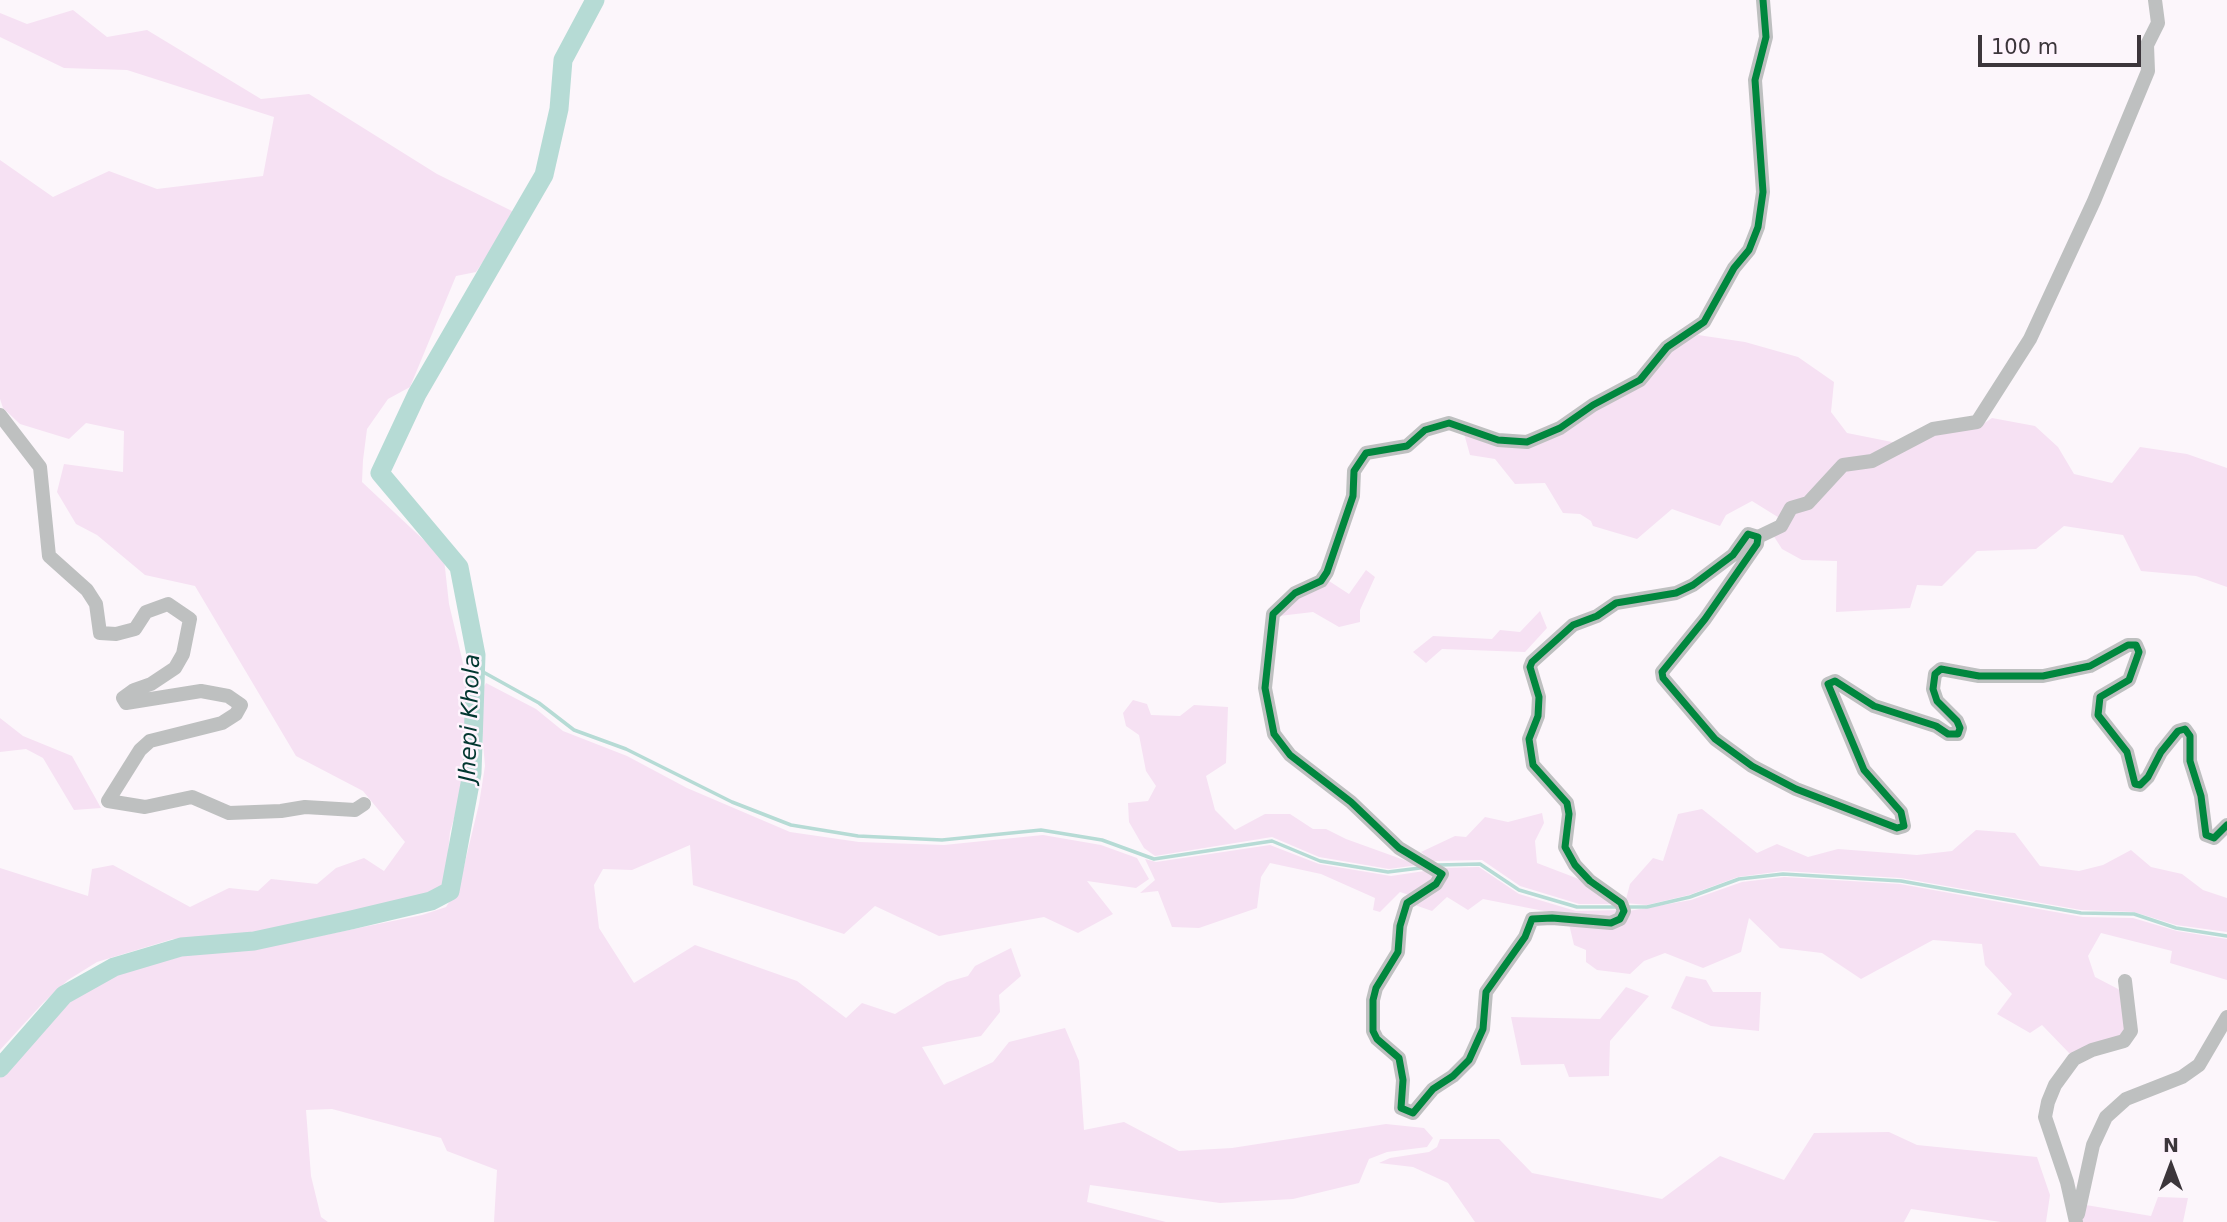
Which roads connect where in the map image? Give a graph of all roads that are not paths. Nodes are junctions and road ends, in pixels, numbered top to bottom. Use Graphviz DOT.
graph roads {
  1 [pos="1763,0"];
  2 [pos="2155,0"];
  3 [pos="0,415"];
  4 [pos="1758,537"];
  5 [pos="365,804"];
  6 [pos="2227,825"];
  7 [pos="2125,981"];
  8 [pos="2227,1017"];
  9 [pos="2076,1222"];
  1 -- 4 [label="street"];
  2 -- 4 [label="street"];
  3 -- 5 [label="street"];
  4 -- 6 [label="street"];
  7 -- 9 [label="street"];
  8 -- 9 [label="street"];
}
